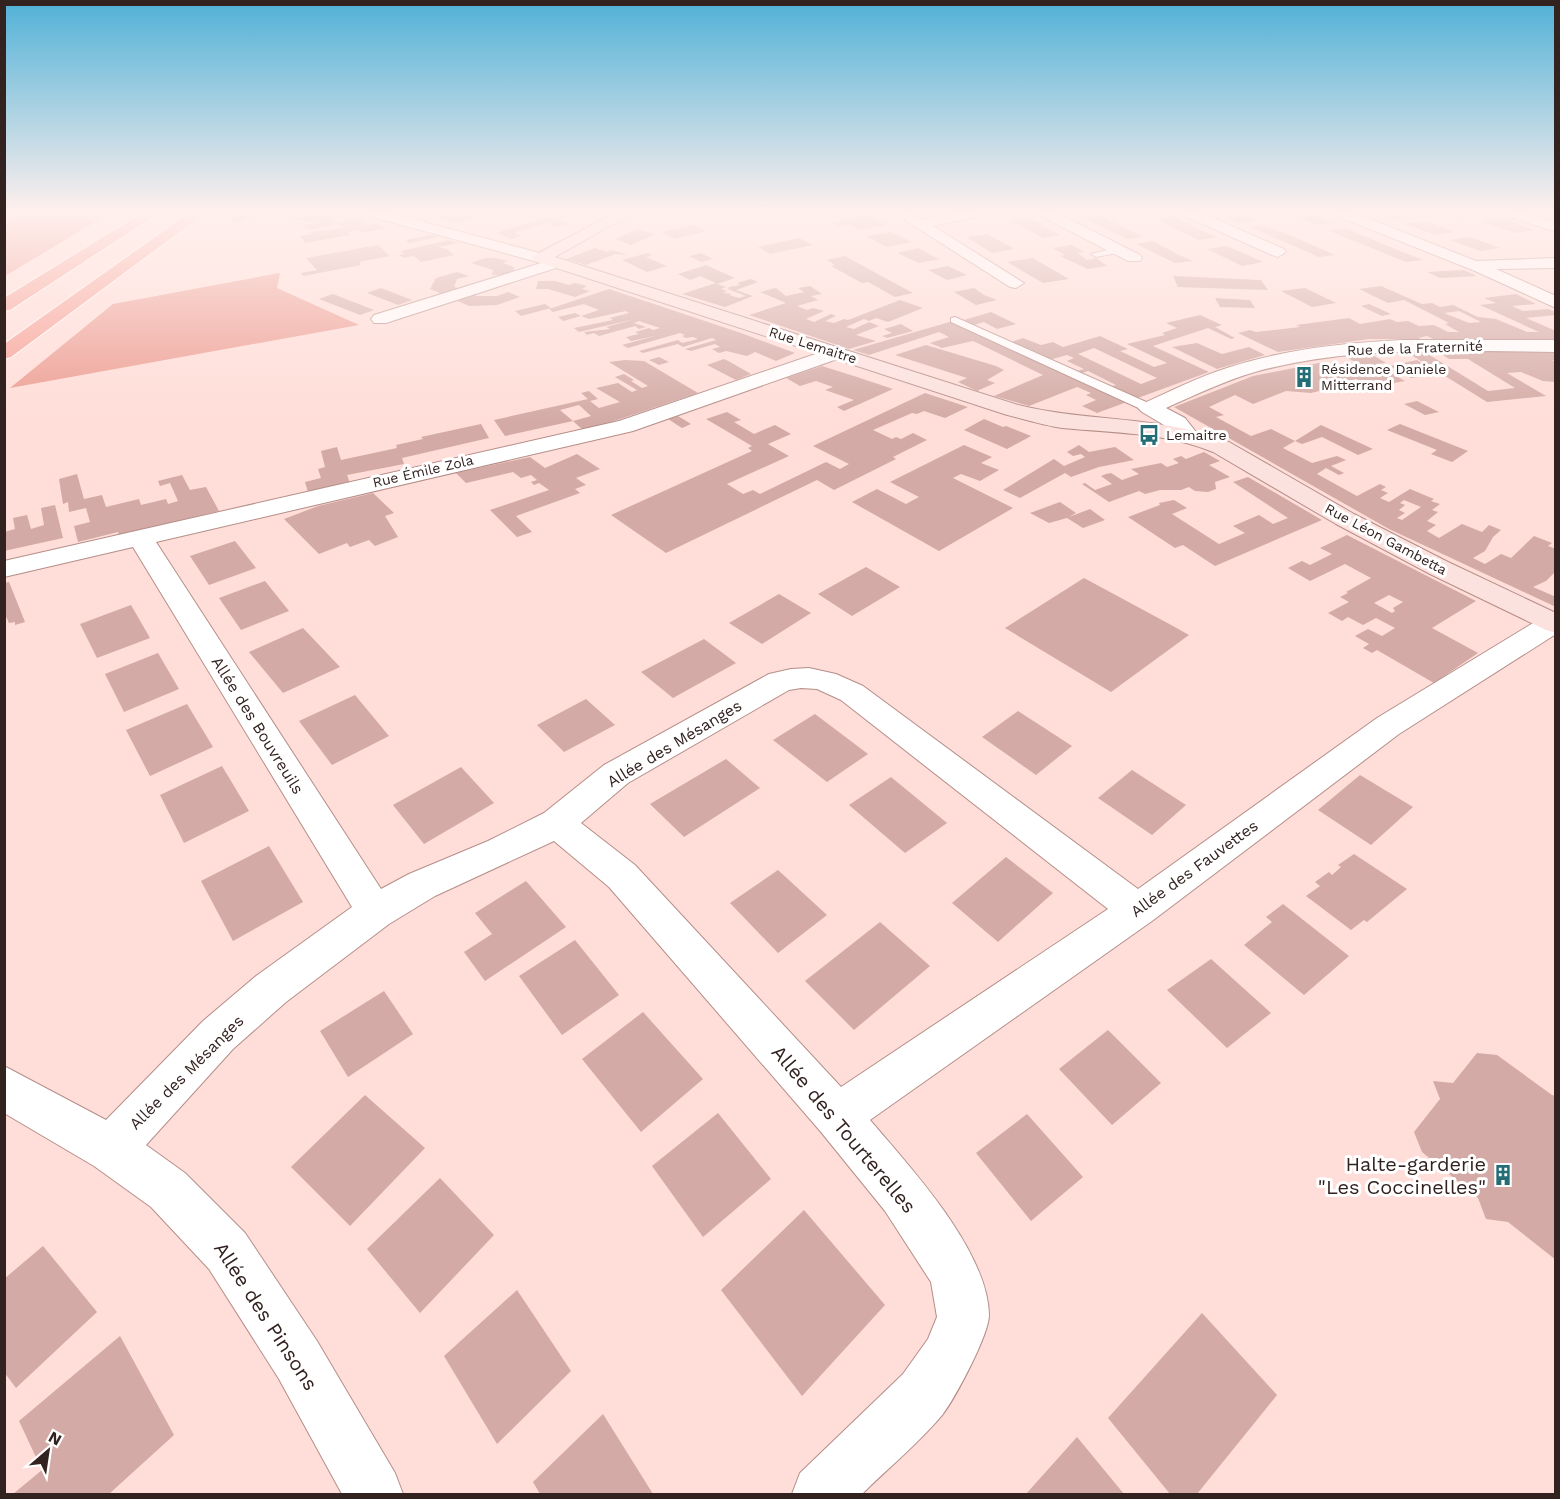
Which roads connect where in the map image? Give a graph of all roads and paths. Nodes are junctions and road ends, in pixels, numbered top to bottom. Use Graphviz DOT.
graph roads {
  1 [pos="23,283"];
  2 [pos="41,283"];
  3 [pos="83,283"];
  4 [pos="101,283"];
  5 [pos="483,283"];
  6 [pos="620,283"];
  7 [pos="1512,283"];
  8 [pos="4,293"];
  9 [pos="1556,303"];
  10 [pos="4,306"];
  11 [pos="380,319"];
  12 [pos="955,320"];
  13 [pos="4,336"];
  14 [pos="1556,346"];
  15 [pos="4,353"];
  16 [pos="836,353"];
  17 [pos="1149,408"];
  18 [pos="1185,432"];
  19 [pos="1221,447"];
  20 [pos="141,538"];
  21 [pos="4,569"];
  22 [pos="1554,623"];
  23 [pos="557,823"];
  24 [pos="1138,910"];
  25 [pos="375,912"];
  26 [pos="4,1088"];
  27 [pos="837,1116"];
  28 [pos="111,1149"];
  29 [pos="374,1494"];
  30 [pos="821,1494"];
  1 -- 8 [label="highway"];
  2 -- 10 [label="highway"];
  3 -- 13 [label="highway"];
  4 -- 15 [label="highway"];
  5 -- 11 [label="street"];
  6 -- 16 [label="street, Rue Lemaitre"];
  7 -- 9 [label="street"];
  12 -- 17 [label="lane"];
  14 -- 17 [label="street, Rue de la Fraternité"];
  16 -- 18 [label="street, Rue Lemaitre"];
  16 -- 20 [label="street, Rue Émile Zola"];
  17 -- 18 [label="street"];
  18 -- 19 [label="street, Rue Lemaitre"];
  19 -- 22 [label="street, Rue Léon Gambetta"];
  20 -- 21 [label="street, Rue Émile Zola"];
  20 -- 25 [label="street, Allée des Bouvreuils"];
  22 -- 24 [label="street, Allée des Fauvettes"];
  23 -- 24 [label="street, Allée des Mésanges"];
  23 -- 25 [label="street, Allée des Mésanges"];
  23 -- 27 [label="street, Allée des Tourterelles"];
  24 -- 27 [label="street, Allée des Fauvettes"];
  25 -- 28 [label="street, Allée des Mésanges"];
  26 -- 28 [label="street, Allée des Pinsons"];
  27 -- 30 [label="street, Allée des Tourterelles"];
  28 -- 29 [label="street, Allée des Pinsons"];
}
